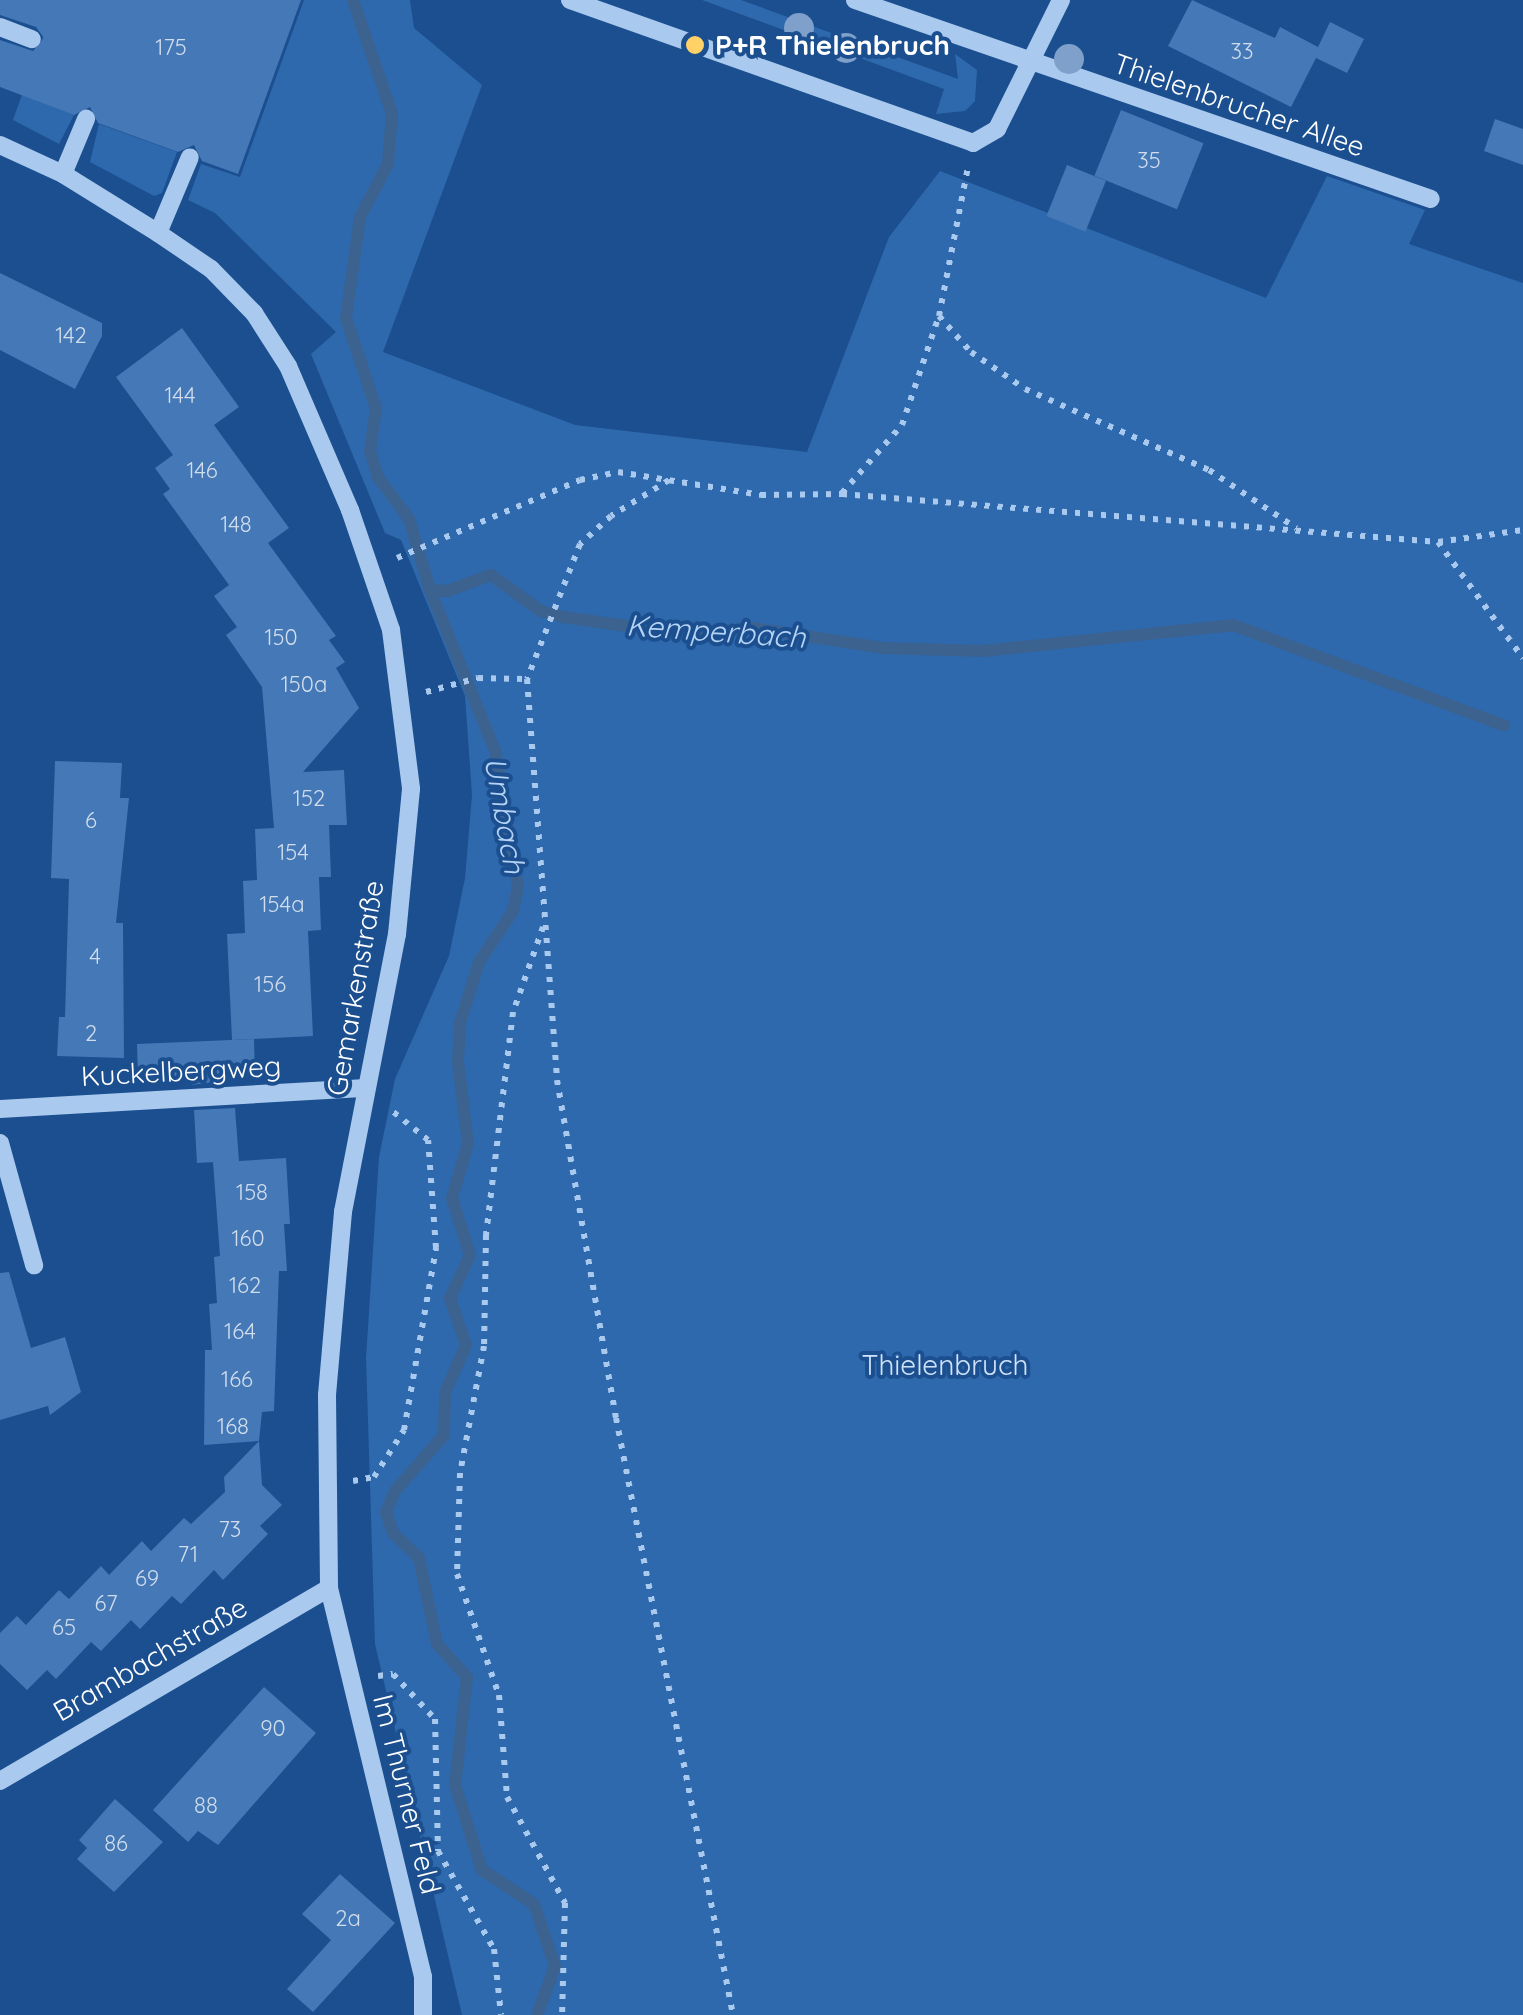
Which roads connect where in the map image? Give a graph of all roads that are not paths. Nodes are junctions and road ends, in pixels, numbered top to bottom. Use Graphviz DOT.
graph roads {
  1 [pos="570,0"];
  2 [pos="856,0"];
  3 [pos="1061,0"];
  4 [pos="0,27"];
  5 [pos="32,38"];
  6 [pos="1030,63"];
  7 [pos="86,119"];
  8 [pos="0,145"];
  9 [pos="190,157"];
  10 [pos="63,174"];
  11 [pos="1430,200"];
  12 [pos="158,234"];
  13 [pos="366,1088"];
  14 [pos="0,1109"];
  15 [pos="0,1143"];
  16 [pos="34,1264"];
  17 [pos="329,1588"];
  18 [pos="0,1780"];
  19 [pos="423,2015"];
  1 -- 6 [label="street"];
  2 -- 6 [label="street, Thielenbrucher Allee"];
  3 -- 6 [label="street"];
  4 -- 5 [label="street"];
  6 -- 11 [label="street, Thielenbrucher Allee"];
  7 -- 10 [label="street"];
  8 -- 10 [label="street, Gemarkenstraße"];
  9 -- 12 [label="street"];
  10 -- 12 [label="street, Gemarkenstraße"];
  12 -- 13 [label="street, Gemarkenstraße"];
  13 -- 14 [label="street, Kuckelbergweg"];
  13 -- 17 [label="street, Gemarkenstraße"];
  15 -- 16 [label="street"];
  17 -- 18 [label="street, Brambachstraße"];
  17 -- 19 [label="street, Im Thurner Feld"];
}
